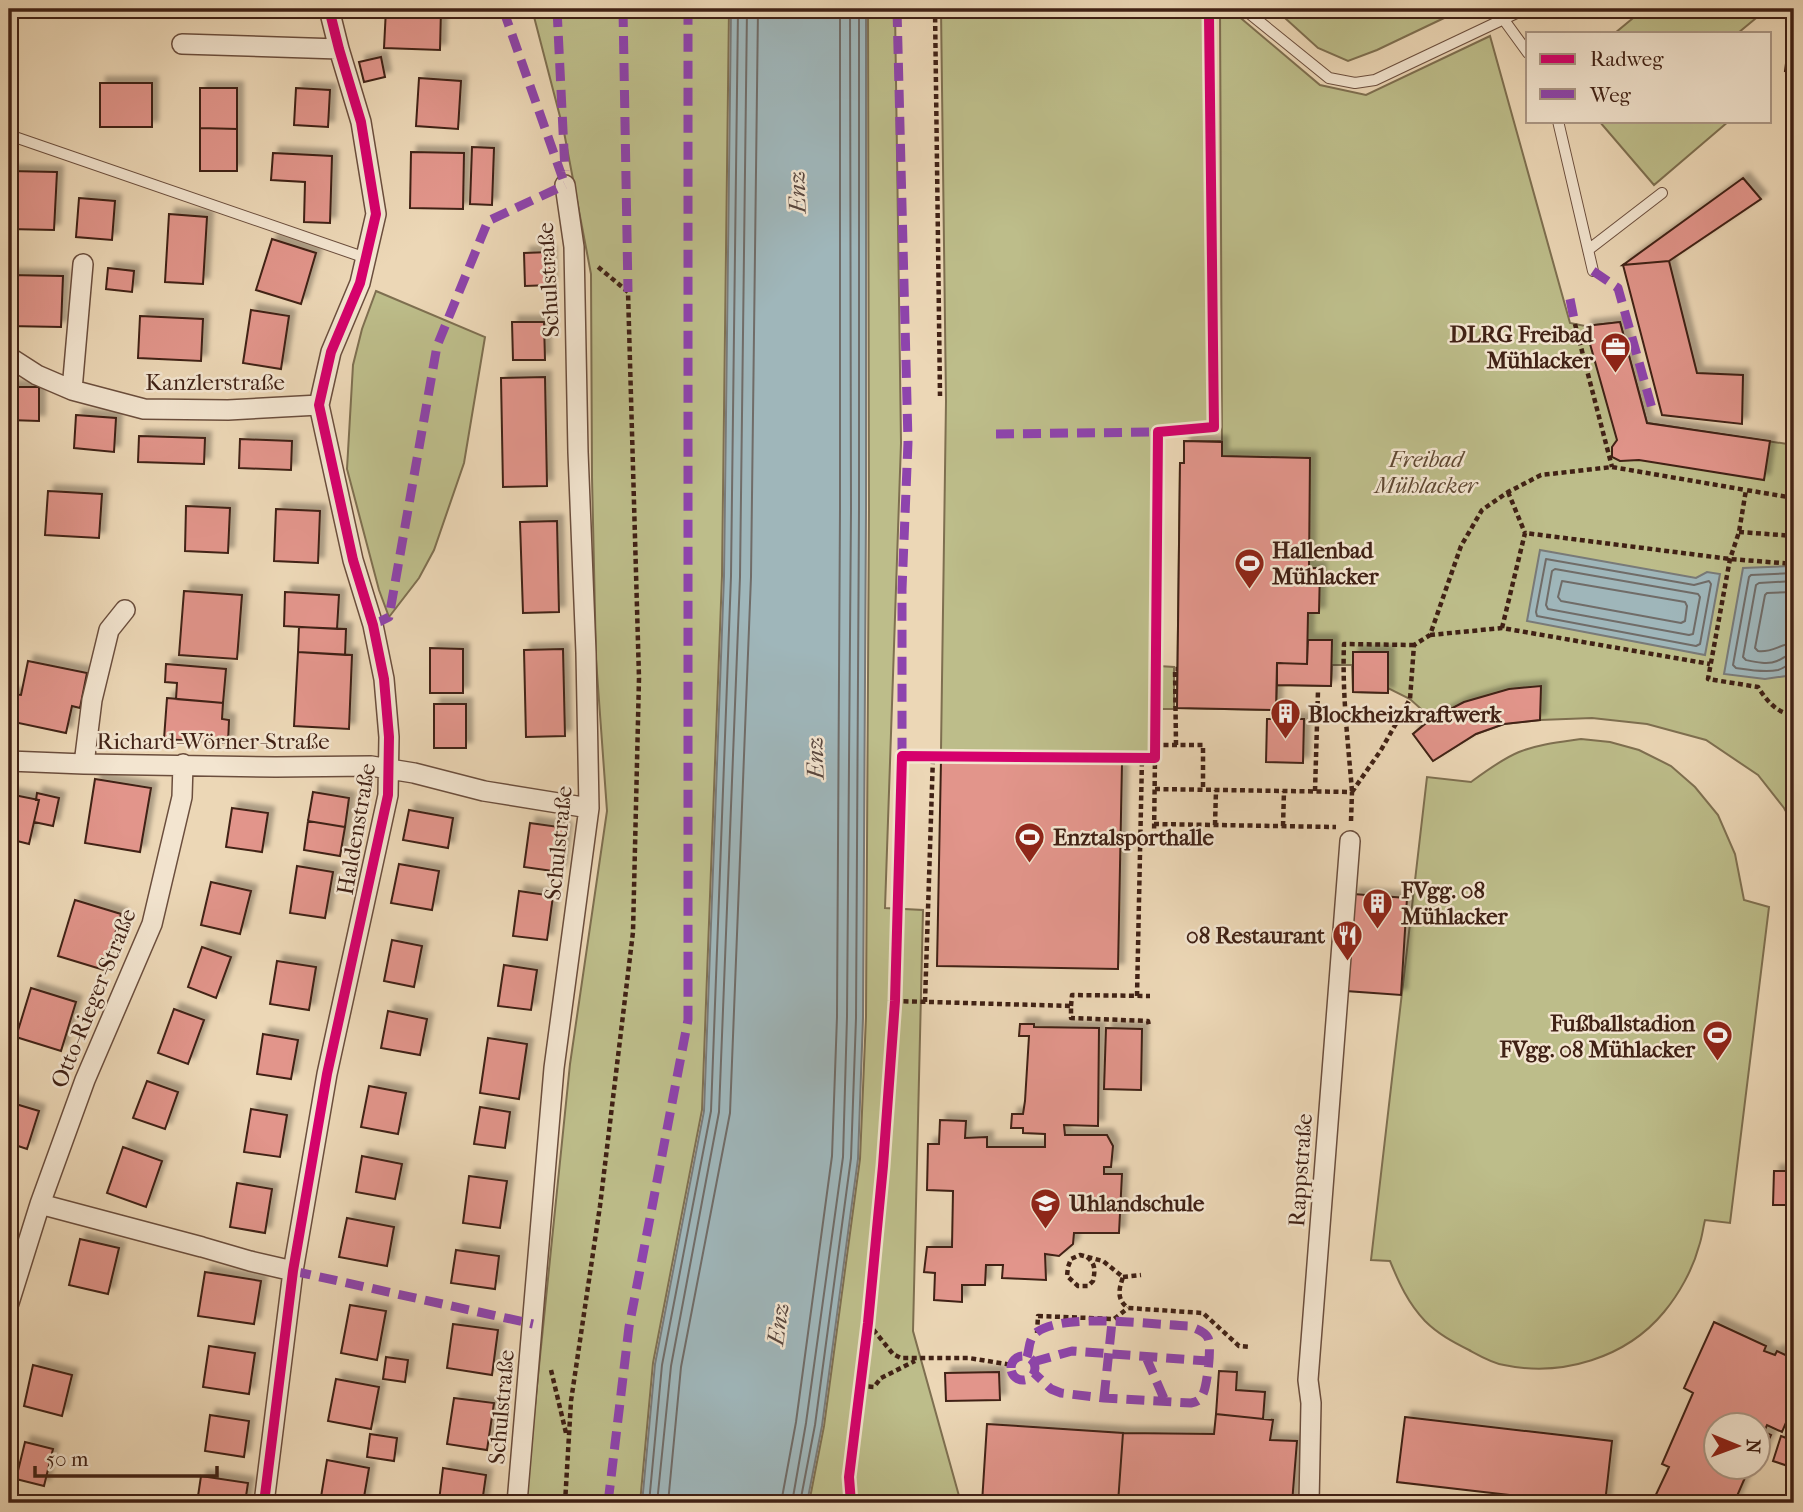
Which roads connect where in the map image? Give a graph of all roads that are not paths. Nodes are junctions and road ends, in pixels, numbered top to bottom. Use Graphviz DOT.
graph roads {
  1 [pos="329,9"];
  2 [pos="1244,9"];
  3 [pos="1525,9"];
  4 [pos="1504,20"];
  5 [pos="182,44"];
  6 [pos="339,49"];
  7 [pos="1526,50"];
  8 [pos="1558,122"];
  9 [pos="9,135"];
  10 [pos="565,185"];
  11 [pos="1662,193"];
  12 [pos="1588,250"];
  13 [pos="366,258"];
  14 [pos="83,264"];
  15 [pos="1593,271"];
  16 [pos="9,357"];
  17 [pos="72,390"];
  18 [pos="319,405"];
  19 [pos="125,610"];
  20 [pos="9,761"];
  21 [pos="84,764"];
  22 [pos="183,764"];
  23 [pos="390,768"];
  24 [pos="589,808"];
  25 [pos="1351,834"];
  26 [pos="40,1204"];
  27 [pos="293,1271"];
  28 [pos="9,1303"];
  29 [pos="264,1503"];
  30 [pos="517,1503"];
  31 [pos="1309,1503"];
  1 -- 6 [label="street, Haldenstraße"];
  2 -- 4 [label="lane"];
  3 -- 4 [label="lane"];
  4 -- 7 [label="lane"];
  5 -- 6 [label="street"];
  6 -- 13 [label="street, Haldenstraße"];
  8 -- 12 [label="lane"];
  9 -- 13 [label="lane"];
  10 -- 24 [label="street, Schulstraße"];
  11 -- 12 [label="lane"];
  12 -- 15 [label="lane"];
  13 -- 18 [label="street, Haldenstraße"];
  14 -- 17 [label="street"];
  16 -- 17 [label="street, Kanzlerstraße"];
  17 -- 18 [label="street, Kanzlerstraße"];
  18 -- 23 [label="street, Haldenstraße"];
  19 -- 21 [label="street, Richard-Wörner-Straße"];
  20 -- 21 [label="street, Richard-Wörner-Straße"];
  21 -- 22 [label="street, Richard-Wörner-Straße"];
  22 -- 23 [label="street, Richard-Wörner-Straße"];
  22 -- 26 [label="street, Otto-Rieger-Straße"];
  23 -- 24 [label="street, Richard-Wörner-Straße"];
  23 -- 27 [label="street, Haldenstraße"];
  24 -- 30 [label="street, Schulstraße"];
  25 -- 31 [label="street, Rappstraße"];
  26 -- 27 [label="street"];
  26 -- 28 [label="street, Otto-Rieger-Straße"];
  27 -- 29 [label="street, Haldenstraße"];
}
